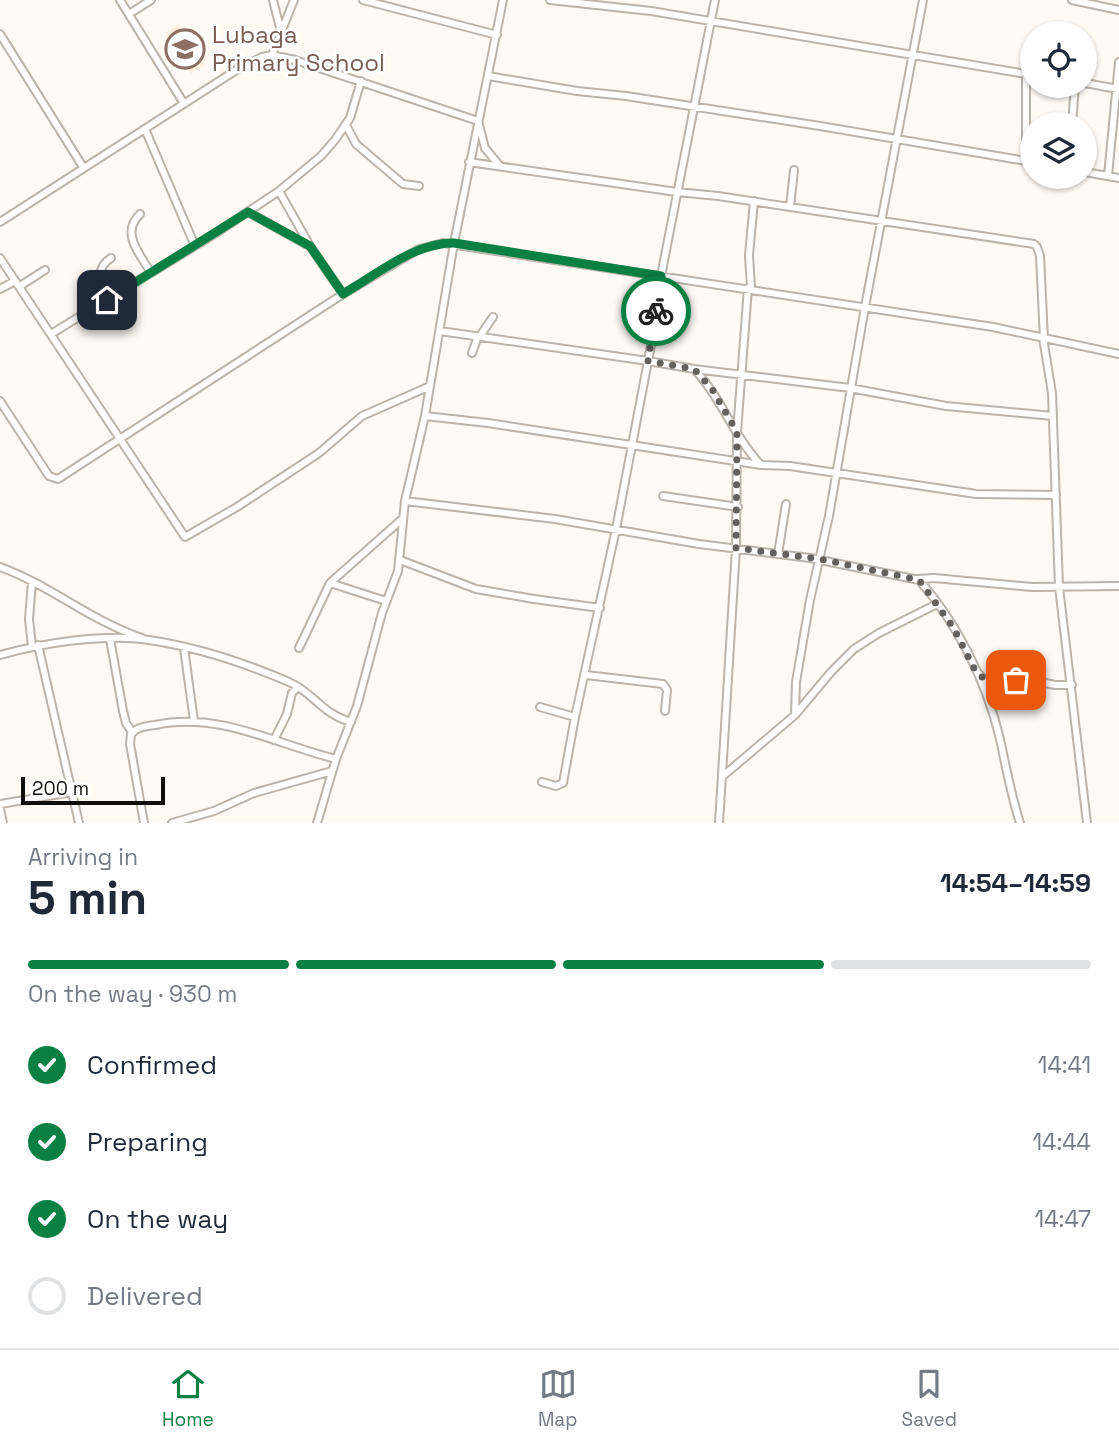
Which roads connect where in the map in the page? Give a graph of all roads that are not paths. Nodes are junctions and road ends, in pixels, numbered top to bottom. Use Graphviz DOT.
graph roads {
  1 [pos="120,0"];
  2 [pos="151,0"];
  3 [pos="273,0"];
  4 [pos="294,0"];
  5 [pos="363,0"];
  6 [pos="503,0"];
  7 [pos="550,0"];
  8 [pos="715,0"];
  9 [pos="923,0"];
  10 [pos="1072,0"];
  11 [pos="1119,10"];
  12 [pos="129,14"];
  13 [pos="710,22"];
  14 [pos="281,32"];
  15 [pos="0,34"];
  16 [pos="497,35"];
  17 [pos="272,55"];
  18 [pos="913,56"];
  19 [pos="1119,62"];
  20 [pos="1020,73"];
  21 [pos="488,76"];
  22 [pos="361,81"];
  23 [pos="1097,85"];
  24 [pos="1118,89"];
  25 [pos="183,102"];
  26 [pos="693,107"];
  27 [pos="478,121"];
  28 [pos="346,125"];
  29 [pos="145,129"];
  30 [pos="897,140"];
  31 [pos="1020,160"];
  32 [pos="470,162"];
  33 [pos="499,166"];
  34 [pos="83,167"];
  35 [pos="794,170"];
  36 [pos="1097,174"];
  37 [pos="1108,176"];
  38 [pos="1119,178"];
  39 [pos="419,186"];
  40 [pos="279,191"];
  41 [pos="677,192"];
  42 [pos="754,201"];
  43 [pos="790,207"];
  44 [pos="248,212"];
  45 [pos="140,214"];
  46 [pos="882,221"];
  47 [pos="0,222"];
  48 [pos="454,243"];
  49 [pos="195,246"];
  50 [pos="310,246"];
  51 [pos="0,258"];
  52 [pos="111,258"];
  53 [pos="45,270"];
  54 [pos="151,273"];
  55 [pos="661,276"];
  56 [pos="17,284"];
  57 [pos="750,288"];
  58 [pos="0,289"];
  59 [pos="343,294"];
  60 [pos="107,300"];
  61 [pos="865,307"];
  62 [pos="493,317"];
  63 [pos="440,331"];
  64 [pos="51,334"];
  65 [pos="479,336"];
  66 [pos="1044,339"];
  67 [pos="472,353"];
  68 [pos="1119,354"];
  69 [pos="648,361"];
  70 [pos="694,369"];
  71 [pos="743,374"];
  72 [pos="428,387"];
  73 [pos="850,388"];
  74 [pos="0,401"];
  75 [pos="425,416"];
  76 [pos="1053,416"];
  77 [pos="737,432"];
  78 [pos="120,439"];
  79 [pos="632,444"];
  80 [pos="738,460"];
  81 [pos="761,464"];
  82 [pos="837,474"];
  83 [pos="1056,495"];
  84 [pos="663,496"];
  85 [pos="405,501"];
  86 [pos="786,504"];
  87 [pos="738,507"];
  88 [pos="402,519"];
  89 [pos="616,529"];
  90 [pos="736,548"];
  91 [pos="778,554"];
  92 [pos="820,559"];
  93 [pos="400,560"];
  94 [pos="0,567"];
  95 [pos="915,579"];
  96 [pos="32,582"];
  97 [pos="330,583"];
  98 [pos="1119,586"];
  99 [pos="1059,587"];
  100 [pos="386,601"];
  101 [pos="937,604"];
  102 [pos="600,608"];
  103 [pos="110,639"];
  104 [pos="148,640"];
  105 [pos="35,645"];
  106 [pos="184,648"];
  107 [pos="299,648"];
  108 [pos="0,655"];
  109 [pos="998,658"];
  110 [pos="975,670"];
  111 [pos="586,675"];
  112 [pos="1003,683"];
  113 [pos="1072,685"];
  114 [pos="298,687"];
  115 [pos="540,707"];
  116 [pos="665,711"];
  117 [pos="794,715"];
  118 [pos="575,717"];
  119 [pos="194,721"];
  120 [pos="351,722"];
  121 [pos="132,732"];
  122 [pos="274,740"];
  123 [pos="336,758"];
  124 [pos="332,771"];
  125 [pos="723,776"];
  126 [pos="542,782"];
  127 [pos="72,792"];
  128 [pos="0,804"];
  129 [pos="0,809"];
  130 [pos="199,819"];
  131 [pos="3,823"];
  132 [pos="79,823"];
  133 [pos="144,823"];
  134 [pos="172,823"];
  135 [pos="317,823"];
  136 [pos="719,823"];
  137 [pos="1020,823"];
  138 [pos="1087,823"];
  1 -- 12 [label="street"];
  2 -- 12 [label="street"];
  3 -- 14 [label="street"];
  4 -- 14 [label="street"];
  5 -- 16 [label="street"];
  6 -- 16 [label="street"];
  7 -- 13 [label="street"];
  8 -- 13 [label="street"];
  9 -- 18 [label="street"];
  10 -- 11 [label="street"];
  12 -- 25 [label="street"];
  13 -- 18 [label="street"];
  13 -- 26 [label="street"];
  14 -- 17 [label="street"];
  15 -- 34 [label="street"];
  16 -- 21 [label="street"];
  17 -- 22 [label="street"];
  17 -- 25 [label="street"];
  18 -- 20 [label="street"];
  18 -- 30 [label="street"];
  19 -- 24 [label="street"];
  21 -- 26 [label="street"];
  21 -- 27 [label="street"];
  22 -- 27 [label="street"];
  22 -- 28 [label="street"];
  23 -- 24 [label="street"];
  24 -- 37 [label="street"];
  25 -- 29 [label="street"];
  26 -- 30 [label="street"];
  26 -- 41 [label="street"];
  27 -- 32 [label="street"];
  27 -- 33 [label="street"];
  28 -- 39 [label="street"];
  28 -- 40 [label="street"];
  29 -- 34 [label="street"];
  29 -- 49 [label="street"];
  30 -- 31 [label="street"];
  30 -- 46 [label="street"];
  32 -- 33 [label="street"];
  32 -- 48 [label="street"];
  33 -- 41 [label="street"];
  34 -- 47 [label="street"];
  35 -- 43 [label="street"];
  36 -- 37 [label="street"];
  37 -- 38 [label="street"];
  40 -- 44 [label="street"];
  40 -- 50 [label="street"];
  41 -- 42 [label="street"];
  41 -- 55 [label="street"];
  42 -- 43 [label="street"];
  42 -- 57 [label="street"];
  43 -- 46 [label="street"];
  44 -- 49 [label="street"];
  44 -- 50 [label="street"];
  45 -- 54 [label="street"];
  46 -- 61 [label="street"];
  46 -- 66 [label="street"];
  48 -- 55 [label="street"];
  48 -- 59 [label="street"];
  48 -- 63 [label="street"];
  49 -- 54 [label="street"];
  50 -- 59 [label="street"];
  51 -- 56 [label="street"];
  52 -- 60 [label="street"];
  53 -- 56 [label="street"];
  54 -- 60 [label="street"];
  55 -- 57 [label="street"];
  55 -- 69 [label="street"];
  56 -- 58 [label="street"];
  56 -- 64 [label="street"];
  57 -- 61 [label="street"];
  57 -- 71 [label="street"];
  59 -- 78 [label="street"];
  60 -- 64 [label="street"];
  61 -- 66 [label="street"];
  61 -- 73 [label="street"];
  62 -- 65 [label="street"];
  63 -- 65 [label="street"];
  63 -- 72 [label="street"];
  64 -- 78 [label="street"];
  65 -- 67 [label="street"];
  65 -- 69 [label="street"];
  66 -- 68 [label="street"];
  66 -- 76 [label="street"];
  69 -- 70 [label="street"];
  69 -- 79 [label="street"];
  70 -- 71 [label="street"];
  70 -- 77 [label="street"];
  71 -- 73 [label="street"];
  71 -- 77 [label="street"];
  72 -- 75 [label="street"];
  72 -- 78 [label="street"];
  73 -- 76 [label="street"];
  73 -- 82 [label="street"];
  74 -- 78 [label="street"];
  75 -- 79 [label="street"];
  75 -- 85 [label="street"];
  76 -- 83 [label="street"];
  77 -- 80 [label="street"];
  77 -- 81 [label="street"];
  79 -- 80 [label="street"];
  79 -- 89 [label="street"];
  80 -- 81 [label="street"];
  80 -- 87 [label="street"];
  81 -- 82 [label="street"];
  82 -- 83 [label="street"];
  82 -- 92 [label="street"];
  83 -- 99 [label="street"];
  84 -- 87 [label="street"];
  85 -- 88 [label="street"];
  85 -- 89 [label="street"];
  86 -- 91 [label="street"];
  87 -- 90 [label="street"];
  88 -- 93 [label="street"];
  88 -- 97 [label="street"];
  89 -- 90 [label="street"];
  89 -- 102 [label="street"];
  90 -- 91 [label="street"];
  90 -- 125 [label="street"];
  91 -- 92 [label="street"];
  92 -- 95 [label="street"];
  92 -- 117 [label="street"];
  93 -- 100 [label="street"];
  93 -- 102 [label="street"];
  94 -- 96 [label="street"];
  95 -- 99 [label="street"];
  95 -- 101 [label="street"];
  96 -- 104 [label="street"];
  96 -- 105 [label="street"];
  97 -- 100 [label="street"];
  97 -- 107 [label="street"];
  98 -- 99 [label="street"];
  99 -- 113 [label="street"];
  100 -- 120 [label="street"];
  101 -- 110 [label="street"];
  101 -- 117 [label="street"];
  102 -- 111 [label="street"];
  103 -- 104 [label="street"];
  103 -- 105 [label="street"];
  103 -- 121 [label="street"];
  104 -- 106 [label="street"];
  105 -- 108 [label="street"];
  105 -- 127 [label="street"];
  106 -- 114 [label="street"];
  106 -- 119 [label="street"];
  109 -- 112 [label="street"];
  110 -- 112 [label="street"];
  110 -- 137 [label="street"];
  111 -- 116 [label="street"];
  111 -- 118 [label="street"];
  112 -- 113 [label="street"];
  113 -- 138 [label="street"];
  114 -- 120 [label="street"];
  114 -- 122 [label="street"];
  115 -- 118 [label="street"];
  117 -- 125 [label="street"];
  118 -- 126 [label="street"];
  119 -- 121 [label="street"];
  119 -- 122 [label="street"];
  120 -- 123 [label="street"];
  121 -- 133 [label="street"];
  122 -- 123 [label="street"];
  123 -- 124 [label="street"];
  124 -- 130 [label="street"];
  124 -- 135 [label="street"];
  125 -- 136 [label="street"];
  127 -- 128 [label="street"];
  127 -- 132 [label="street"];
  129 -- 131 [label="street"];
  130 -- 134 [label="street"];
}
